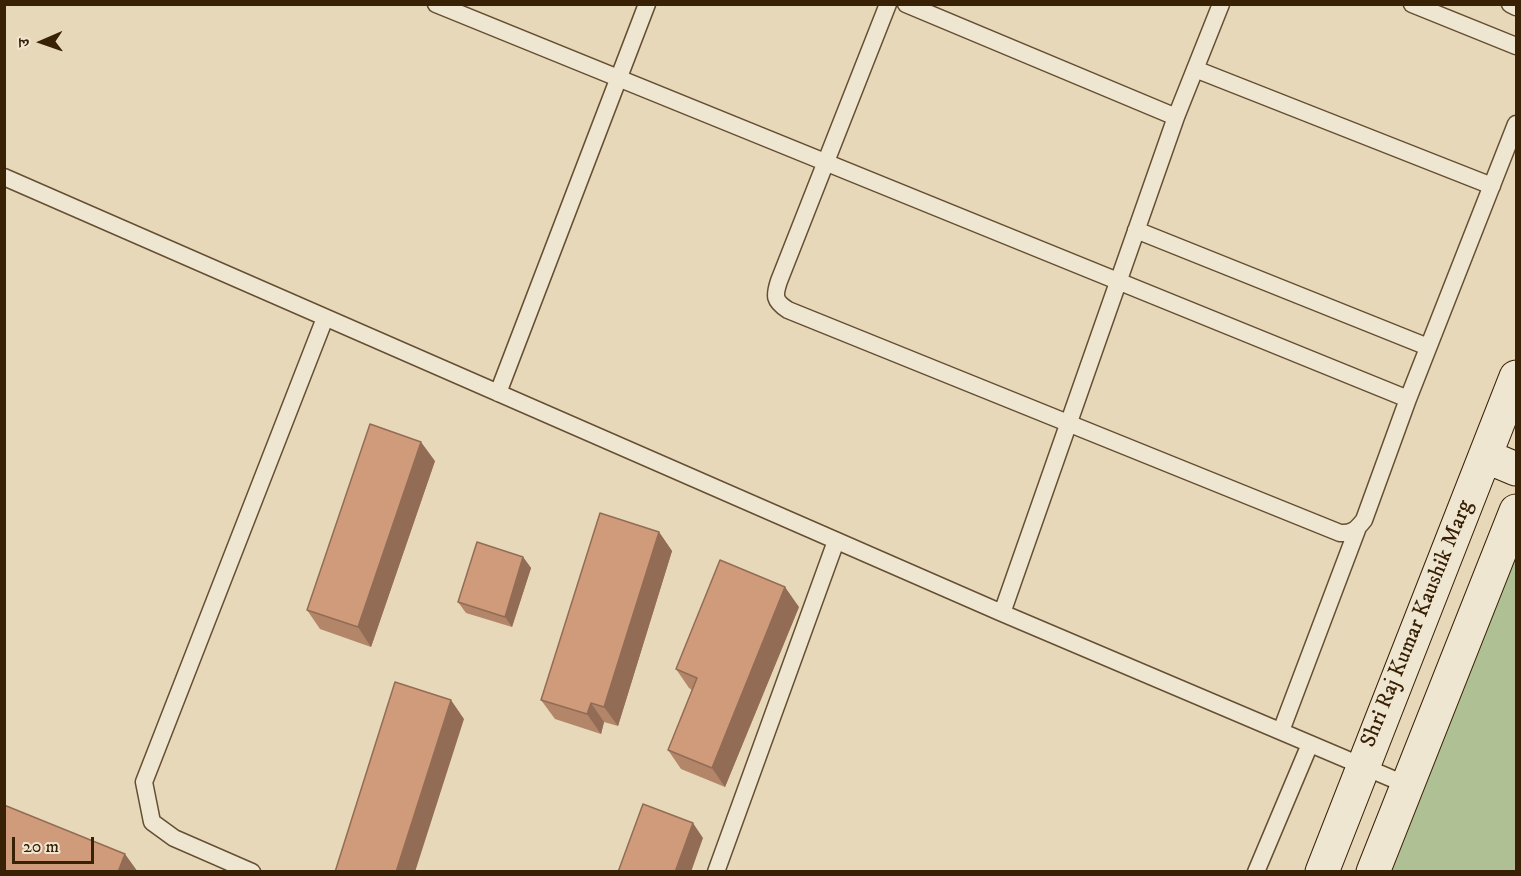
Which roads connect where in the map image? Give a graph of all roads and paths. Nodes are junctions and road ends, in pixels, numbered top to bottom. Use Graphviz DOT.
graph roads {
  1 [pos="436,4"];
  2 [pos="647,4"];
  3 [pos="888,4"];
  4 [pos="906,4"];
  5 [pos="1221,4"];
  6 [pos="1412,4"];
  7 [pos="1510,4"];
  8 [pos="1516,7"];
  9 [pos="1516,46"];
  10 [pos="1195,69"];
  11 [pos="617,78"];
  12 [pos="1176,117"];
  13 [pos="1516,124"];
  14 [pos="825,163"];
  15 [pos="4,177"];
  16 [pos="1492,186"];
  17 [pos="1136,230"];
  18 [pos="1118,281"];
  19 [pos="325,318"];
  20 [pos="1428,347"];
  21 [pos="1516,377"];
  22 [pos="498,393"];
  23 [pos="1408,399"];
  24 [pos="1068,423"];
  25 [pos="1485,456"];
  26 [pos="1516,469"];
  27 [pos="1516,510"];
  28 [pos="1357,530"];
  29 [pos="836,541"];
  30 [pos="1002,613"];
  31 [pos="1281,731"];
  32 [pos="1310,744"];
  33 [pos="1362,766"];
  34 [pos="1407,785"];
  35 [pos="252,872"];
  36 [pos="716,872"];
  37 [pos="1256,872"];
  38 [pos="1322,872"];
  39 [pos="1373,872"];
  1 -- 11 [label="lane"];
  2 -- 11 [label="lane"];
  3 -- 14 [label="lane"];
  4 -- 12 [label="lane"];
  5 -- 10 [label="lane"];
  6 -- 9 [label="lane"];
  7 -- 8 [label="lane"];
  10 -- 12 [label="lane"];
  10 -- 16 [label="lane"];
  11 -- 14 [label="lane"];
  11 -- 22 [label="lane"];
  12 -- 17 [label="lane"];
  13 -- 16 [label="lane"];
  14 -- 18 [label="lane"];
  14 -- 24 [label="lane"];
  15 -- 19 [label="lane"];
  16 -- 20 [label="lane"];
  17 -- 18 [label="lane"];
  17 -- 20 [label="lane"];
  18 -- 23 [label="lane"];
  18 -- 24 [label="lane"];
  19 -- 22 [label="lane"];
  19 -- 35 [label="lane"];
  20 -- 23 [label="lane"];
  21 -- 25 [label="street, Shri Raj Kumar Kaushik Marg"];
  22 -- 29 [label="lane"];
  23 -- 28 [label="lane"];
  24 -- 28 [label="lane"];
  24 -- 30 [label="lane"];
  25 -- 26 [label="street"];
  25 -- 33 [label="street, Shri Raj Kumar Kaushik Marg"];
  27 -- 34 [label="street"];
  28 -- 31 [label="lane"];
  29 -- 30 [label="lane"];
  29 -- 36 [label="lane"];
  30 -- 31 [label="lane"];
  31 -- 32 [label="lane"];
  32 -- 33 [label="lane"];
  32 -- 37 [label="lane"];
  33 -- 34 [label="lane"];
  33 -- 38 [label="street, Shri Raj Kumar Kaushik Marg"];
  34 -- 39 [label="street"];
}
